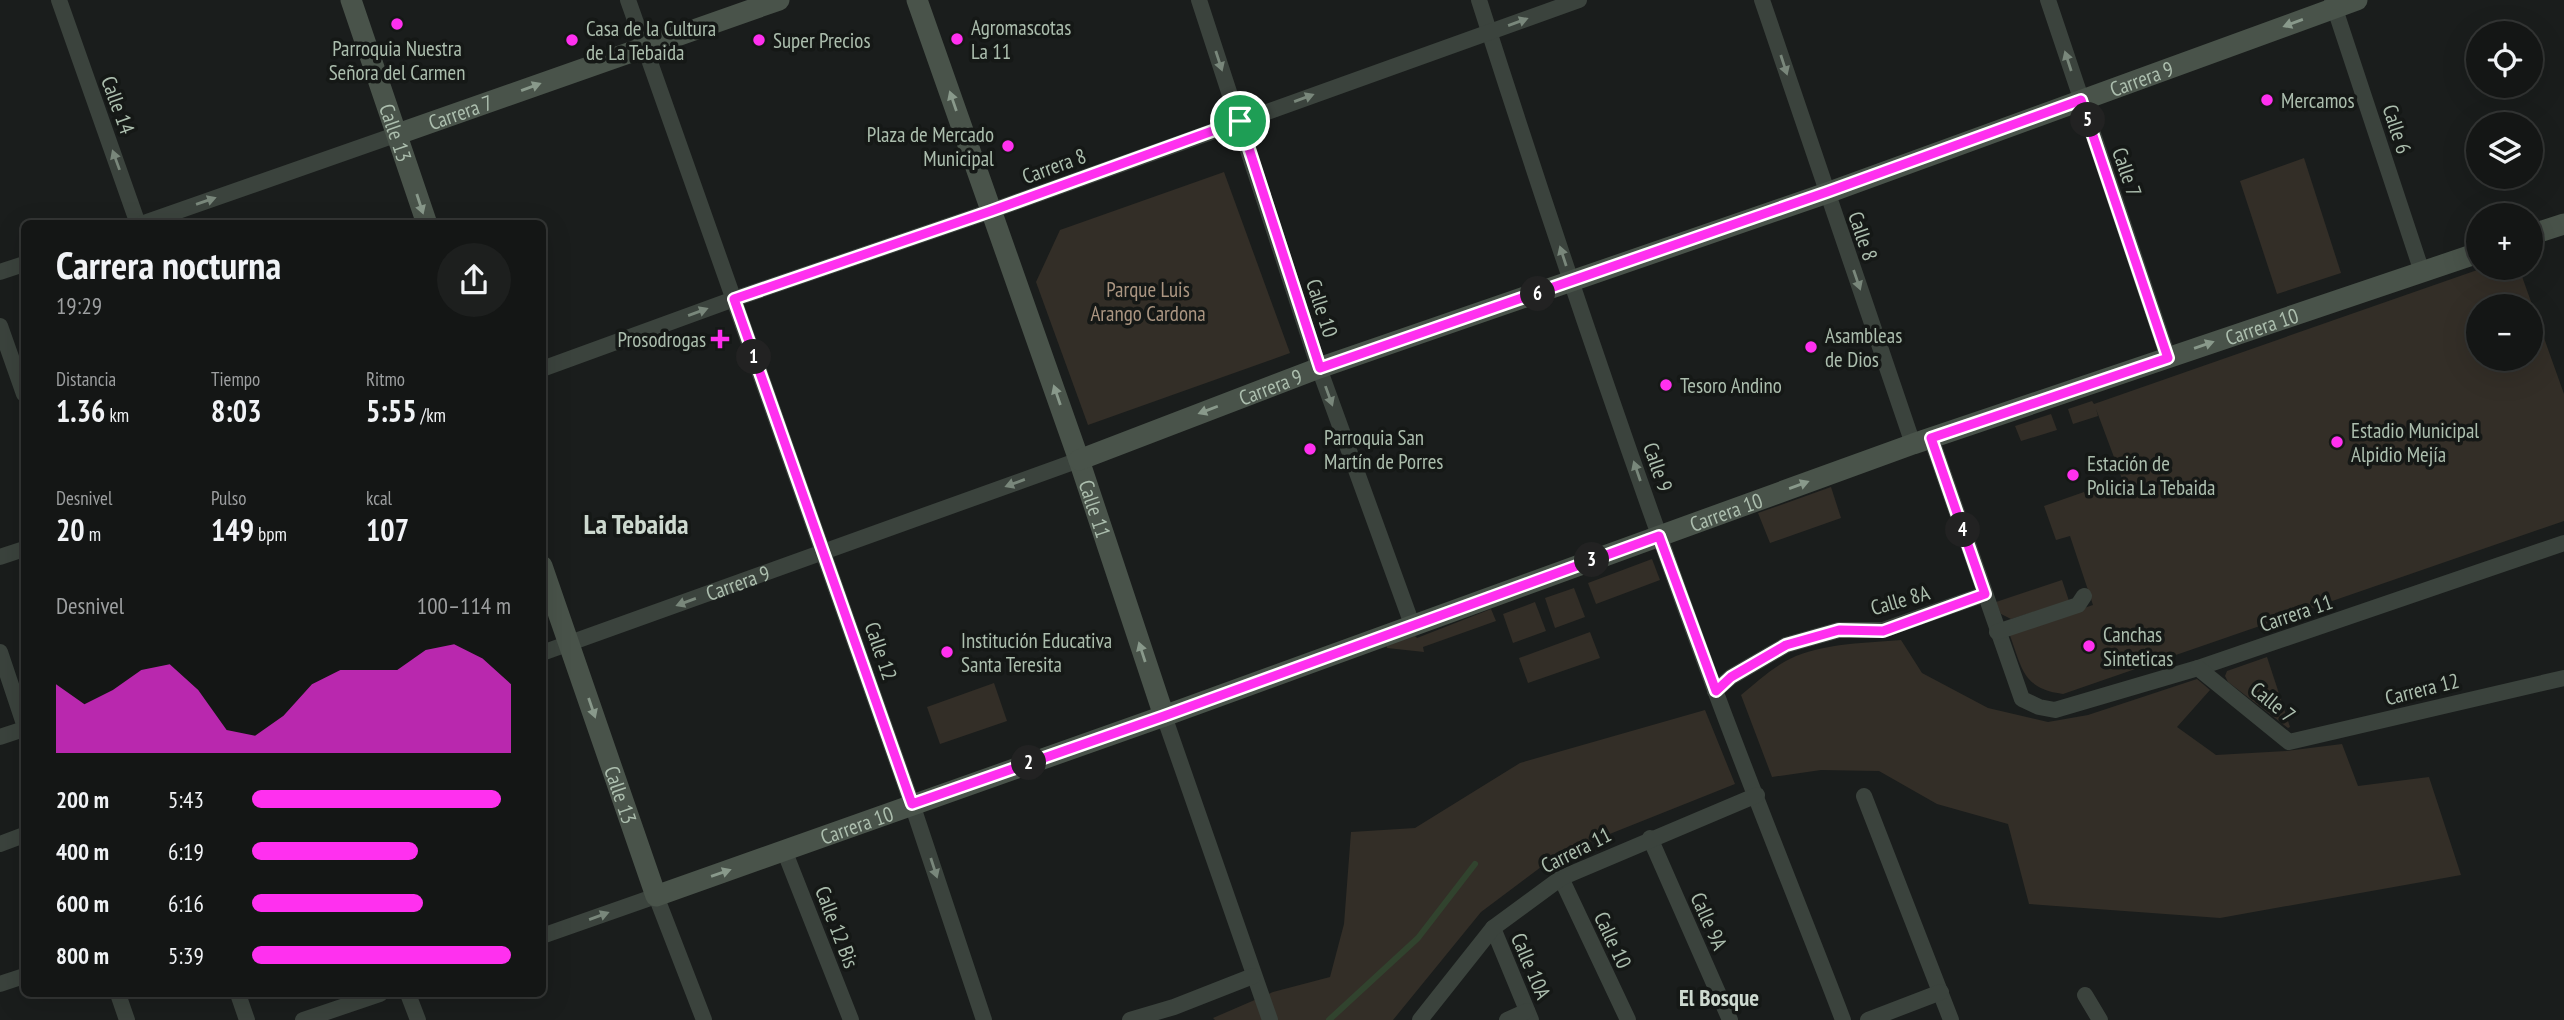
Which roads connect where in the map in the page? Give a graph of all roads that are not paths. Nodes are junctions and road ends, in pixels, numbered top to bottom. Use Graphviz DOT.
graph roads {
  1 [pos="59,0"];
  2 [pos="351,0"];
  3 [pos="628,0"];
  4 [pos="779,0"];
  5 [pos="917,0"];
  6 [pos="1199,0"];
  7 [pos="1479,0"];
  8 [pos="1579,0"];
  9 [pos="1762,0"];
  10 [pos="2048,0"];
  11 [pos="2357,0"];
  12 [pos="2333,4"];
  13 [pos="1490,33"];
  14 [pos="644,46"];
  15 [pos="2081,100"];
  16 [pos="1240,121"];
  17 [pos="398,134"];
  18 [pos="1827,192"];
  19 [pos="991,211"];
  20 [pos="139,220"];
  21 [pos="151,220"];
  22 [pos="426,220"];
  23 [pos="2564,224"];
  24 [pos="2543,231"];
  25 [pos="2466,257"];
  26 [pos="21,265"];
  27 [pos="0,272"];
  28 [pos="2422,272"];
  29 [pos="1571,282"];
  30 [pos="734,299"];
  31 [pos="0,326"];
  32 [pos="2168,358"];
  33 [pos="546,368"];
  34 [pos="1320,368"];
  35 [pos="21,386"];
  36 [pos="1922,441"];
  37 [pos="1079,460"];
  38 [pos="1659,536"];
  39 [pos="2564,543"];
  40 [pos="21,550"];
  41 [pos="825,553"];
  42 [pos="0,557"];
  43 [pos="546,578"];
  44 [pos="1985,594"];
  45 [pos="2084,596"];
  46 [pos="1413,627"];
  47 [pos="1997,632"];
  48 [pos="569,644"];
  49 [pos="0,652"];
  50 [pos="546,652"];
  51 [pos="2198,668"];
  52 [pos="2564,678"];
  53 [pos="1716,691"];
  54 [pos="2039,707"];
  55 [pos="1164,716"];
  56 [pos="21,717"];
  57 [pos="21,727"];
  58 [pos="0,737"];
  59 [pos="2289,742"];
  60 [pos="1757,795"];
  61 [pos="1864,796"];
  62 [pos="912,804"];
  63 [pos="21,836"];
  64 [pos="1650,838"];
  65 [pos="0,844"];
  66 [pos="784,850"];
  67 [pos="1561,878"];
  68 [pos="656,895"];
  69 [pos="1493,928"];
  70 [pos="546,935"];
  71 [pos="1253,975"];
  72 [pos="21,977"];
  73 [pos="0,984"];
  74 [pos="1941,992"];
  75 [pos="2085,995"];
  76 [pos="119,997"];
  77 [pos="239,997"];
  78 [pos="371,997"];
  79 [pos="409,997"];
  80 [pos="1177,1014"];
  81 [pos="1529,1015"];
  82 [pos="127,1020"];
  83 [pos="247,1020"];
  84 [pos="303,1020"];
  85 [pos="418,1020"];
  86 [pos="705,1020"];
  87 [pos="851,1020"];
  88 [pos="984,1020"];
  89 [pos="1130,1020"];
  90 [pos="1270,1020"];
  91 [pos="1420,1020"];
  92 [pos="1507,1020"];
  93 [pos="1628,1020"];
  94 [pos="1730,1020"];
  95 [pos="1843,1020"];
  96 [pos="1868,1020"];
  97 [pos="1951,1020"];
  98 [pos="2100,1020"];
  20 -- 1 [label="street, Calle 14, one-way"];
  2 -- 17 [label="main road, Calle 13"];
  3 -- 14 [label="street, Calle 12"];
  4 -- 14 [label="main road, Carrera 7"];
  19 -- 5 [label="main road, Calle 11, one-way"];
  6 -- 16 [label="street, Calle 10, one-way"];
  7 -- 13 [label="street, Calle 9"];
  13 -- 8 [label="street, Carrera 8, one-way"];
  9 -- 18 [label="street, Calle 8, one-way"];
  15 -- 10 [label="street, Calle 7, one-way"];
  11 -- 12 [label="main road, Carrera 9"];
  12 -- 15 [label="main road, Carrera 9, one-way"];
  12 -- 28 [label="street, Calle 6"];
  16 -- 13 [label="street, Carrera 8, one-way"];
  29 -- 13 [label="street, Calle 9, one-way"];
  17 -- 14 [label="main road, Carrera 7, one-way"];
  14 -- 30 [label="street, Calle 12"];
  15 -- 18 [label="main road, Carrera 9"];
  15 -- 32 [label="street, Calle 7"];
  16 -- 19 [label="street, Carrera 8"];
  16 -- 34 [label="street, Calle 10"];
  21 -- 17 [label="street, Carrera 7, one-way"];
  17 -- 22 [label="main road, Calle 13, one-way"];
  18 -- 29 [label="main road, Carrera 9"];
  18 -- 36 [label="street, Calle 8, one-way"];
  19 -- 30 [label="street, Carrera 8"];
  37 -- 19 [label="main road, Calle 11, one-way"];
  23 -- 24 [label="main road"];
  25 -- 28 [label="main road, Carrera 10"];
  26 -- 27 [label="street"];
  32 -- 28 [label="main road, Carrera 10, one-way"];
  29 -- 34 [label="main road, Carrera 9"];
  38 -- 29 [label="street, Calle 9, one-way"];
  33 -- 30 [label="street, Carrera 8, one-way"];
  30 -- 41 [label="street, Calle 12"];
  31 -- 35 [label="street"];
  32 -- 36 [label="main road, Carrera 10"];
  34 -- 37 [label="main road, Carrera 9, one-way"];
  34 -- 46 [label="street, Calle 10, one-way"];
  38 -- 36 [label="main road, Carrera 10, one-way"];
  36 -- 44 [label="street, Calle 8"];
  37 -- 41 [label="street, Carrera 9, one-way"];
  55 -- 37 [label="main road, Calle 11, one-way"];
  38 -- 46 [label="main road, Carrera 10"];
  38 -- 53 [label="street, Calle 9"];
  39 -- 51 [label="street, Carrera 11"];
  40 -- 42 [label="street"];
  41 -- 48 [label="street, Carrera 9, one-way"];
  41 -- 62 [label="street, Calle 12"];
  43 -- 48 [label="main road, Calle 13"];
  44 -- 47 [label="street, Calle 8"];
  44 -- 53 [label="street, Calle 8A"];
  45 -- 47 [label="street"];
  46 -- 55 [label="main road, Carrera 10"];
  47 -- 54 [label="street, Calle 8"];
  48 -- 50 [label="street, Carrera 9"];
  48 -- 68 [label="main road, Calle 13, one-way"];
  49 -- 56 [label="street"];
  51 -- 54 [label="street, Carrera 11"];
  51 -- 59 [label="street, Calle 7"];
  52 -- 59 [label="street, Carrera 12"];
  53 -- 60 [label="street, Calle 9"];
  55 -- 62 [label="main road, Carrera 10"];
  55 -- 71 [label="street, Calle 11"];
  57 -- 58 [label="street"];
  60 -- 64 [label="street, Carrera 11"];
  60 -- 95 [label="street, Calle 9"];
  61 -- 74 [label="street"];
  62 -- 66 [label="main road, Carrera 10"];
  62 -- 88 [label="street, Calle 12, one-way"];
  63 -- 65 [label="street"];
  64 -- 67 [label="street, Carrera 11"];
  64 -- 94 [label="street, Calle 9A"];
  68 -- 66 [label="main road, Carrera 10, one-way"];
  66 -- 87 [label="street, Calle 12 Bis"];
  67 -- 69 [label="street, Carrera 11"];
  67 -- 93 [label="street, Calle 10"];
  70 -- 68 [label="street, Carrera 10, one-way"];
  68 -- 86 [label="street, Calle 13"];
  69 -- 81 [label="street, Calle 10A"];
  69 -- 91 [label="street, Carrera 11"];
  71 -- 80 [label="street"];
  71 -- 90 [label="street, Calle 11"];
  72 -- 73 [label="street"];
  74 -- 96 [label="street"];
  74 -- 97 [label="street"];
  75 -- 98 [label="street"];
  76 -- 82 [label="street"];
  77 -- 83 [label="street"];
  78 -- 84 [label="street"];
  79 -- 85 [label="street"];
  80 -- 89 [label="street"];
  81 -- 92 [label="street"];
}
